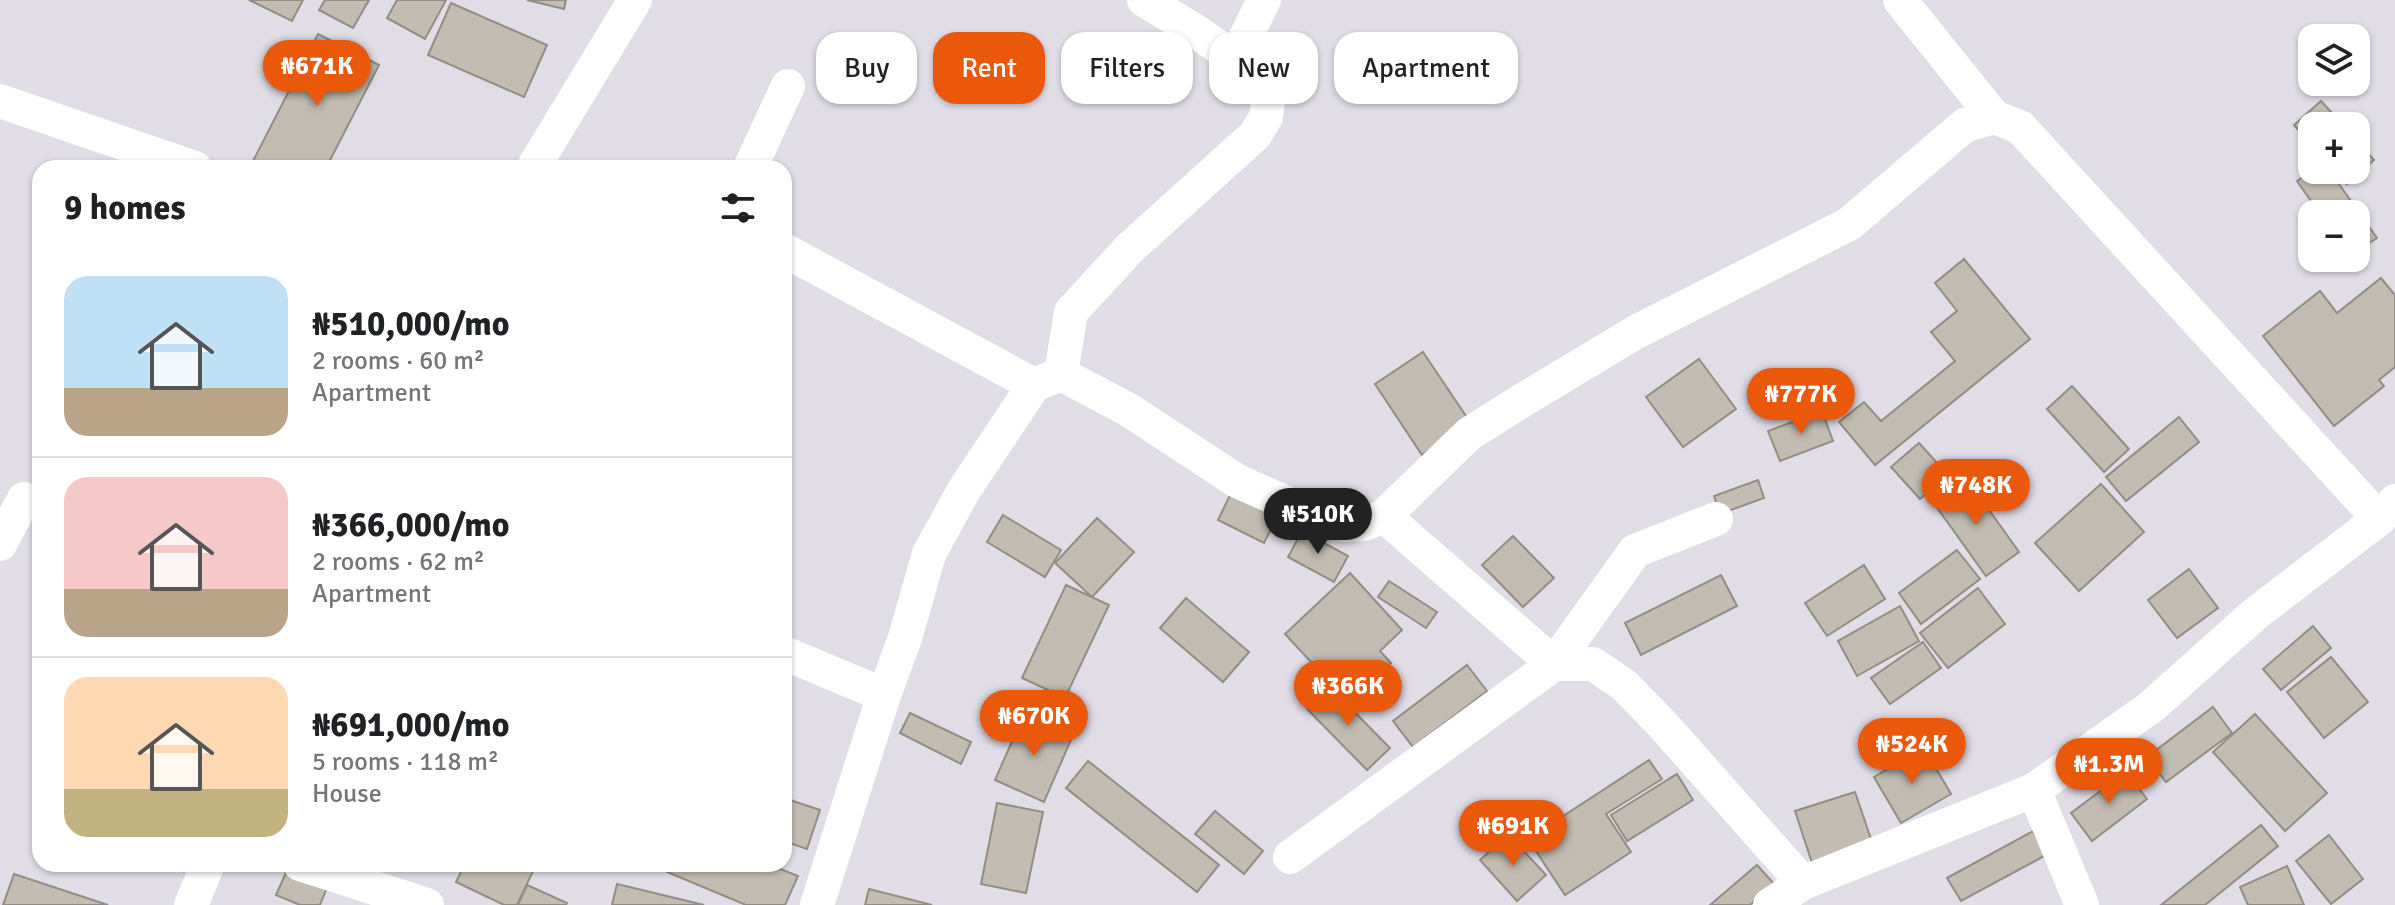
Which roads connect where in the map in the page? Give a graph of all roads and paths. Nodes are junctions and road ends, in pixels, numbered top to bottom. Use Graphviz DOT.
graph roads {
  1 [pos="635,0"];
  2 [pos="1144,0"];
  3 [pos="1264,0"];
  4 [pos="1900,0"];
  5 [pos="1248,32"];
  6 [pos="1209,41"];
  7 [pos="788,86"];
  8 [pos="0,101"];
  9 [pos="1268,104"];
  10 [pos="1994,117"];
  11 [pos="172,160"];
  12 [pos="538,160"];
  13 [pos="754,160"];
  14 [pos="792,254"];
  15 [pos="1048,380"];
  16 [pos="21,498"];
  17 [pos="2387,510"];
  18 [pos="1384,516"];
  19 [pos="1716,519"];
  20 [pos="0,544"];
  21 [pos="792,656"];
  22 [pos="1554,664"];
  23 [pos="884,695"];
  24 [pos="2034,790"];
  25 [pos="1290,857"];
  26 [pos="205,872"];
  27 [pos="325,872"];
  28 [pos="1803,883"];
  29 [pos="191,905"];
  30 [pos="427,905"];
  31 [pos="817,905"];
  32 [pos="1770,905"];
  33 [pos="2082,905"];
  1 -- 12 [label="street"];
  2 -- 6 [label="street"];
  3 -- 5 [label="street"];
  4 -- 10 [label="street"];
  7 -- 13 [label="street"];
  8 -- 11 [label="street"];
  9 -- 15 [label="street"];
  10 -- 17 [label="street"];
  10 -- 18 [label="street"];
  14 -- 15 [label="street"];
  15 -- 18 [label="street"];
  15 -- 23 [label="street"];
  16 -- 20 [label="street"];
  17 -- 24 [label="street"];
  18 -- 22 [label="street"];
  19 -- 22 [label="street"];
  21 -- 23 [label="street"];
  22 -- 25 [label="street"];
  22 -- 28 [label="street"];
  23 -- 31 [label="street"];
  24 -- 28 [label="street"];
  24 -- 33 [label="street"];
  26 -- 29 [label="street"];
  27 -- 30 [label="street"];
  28 -- 32 [label="street"];
}
